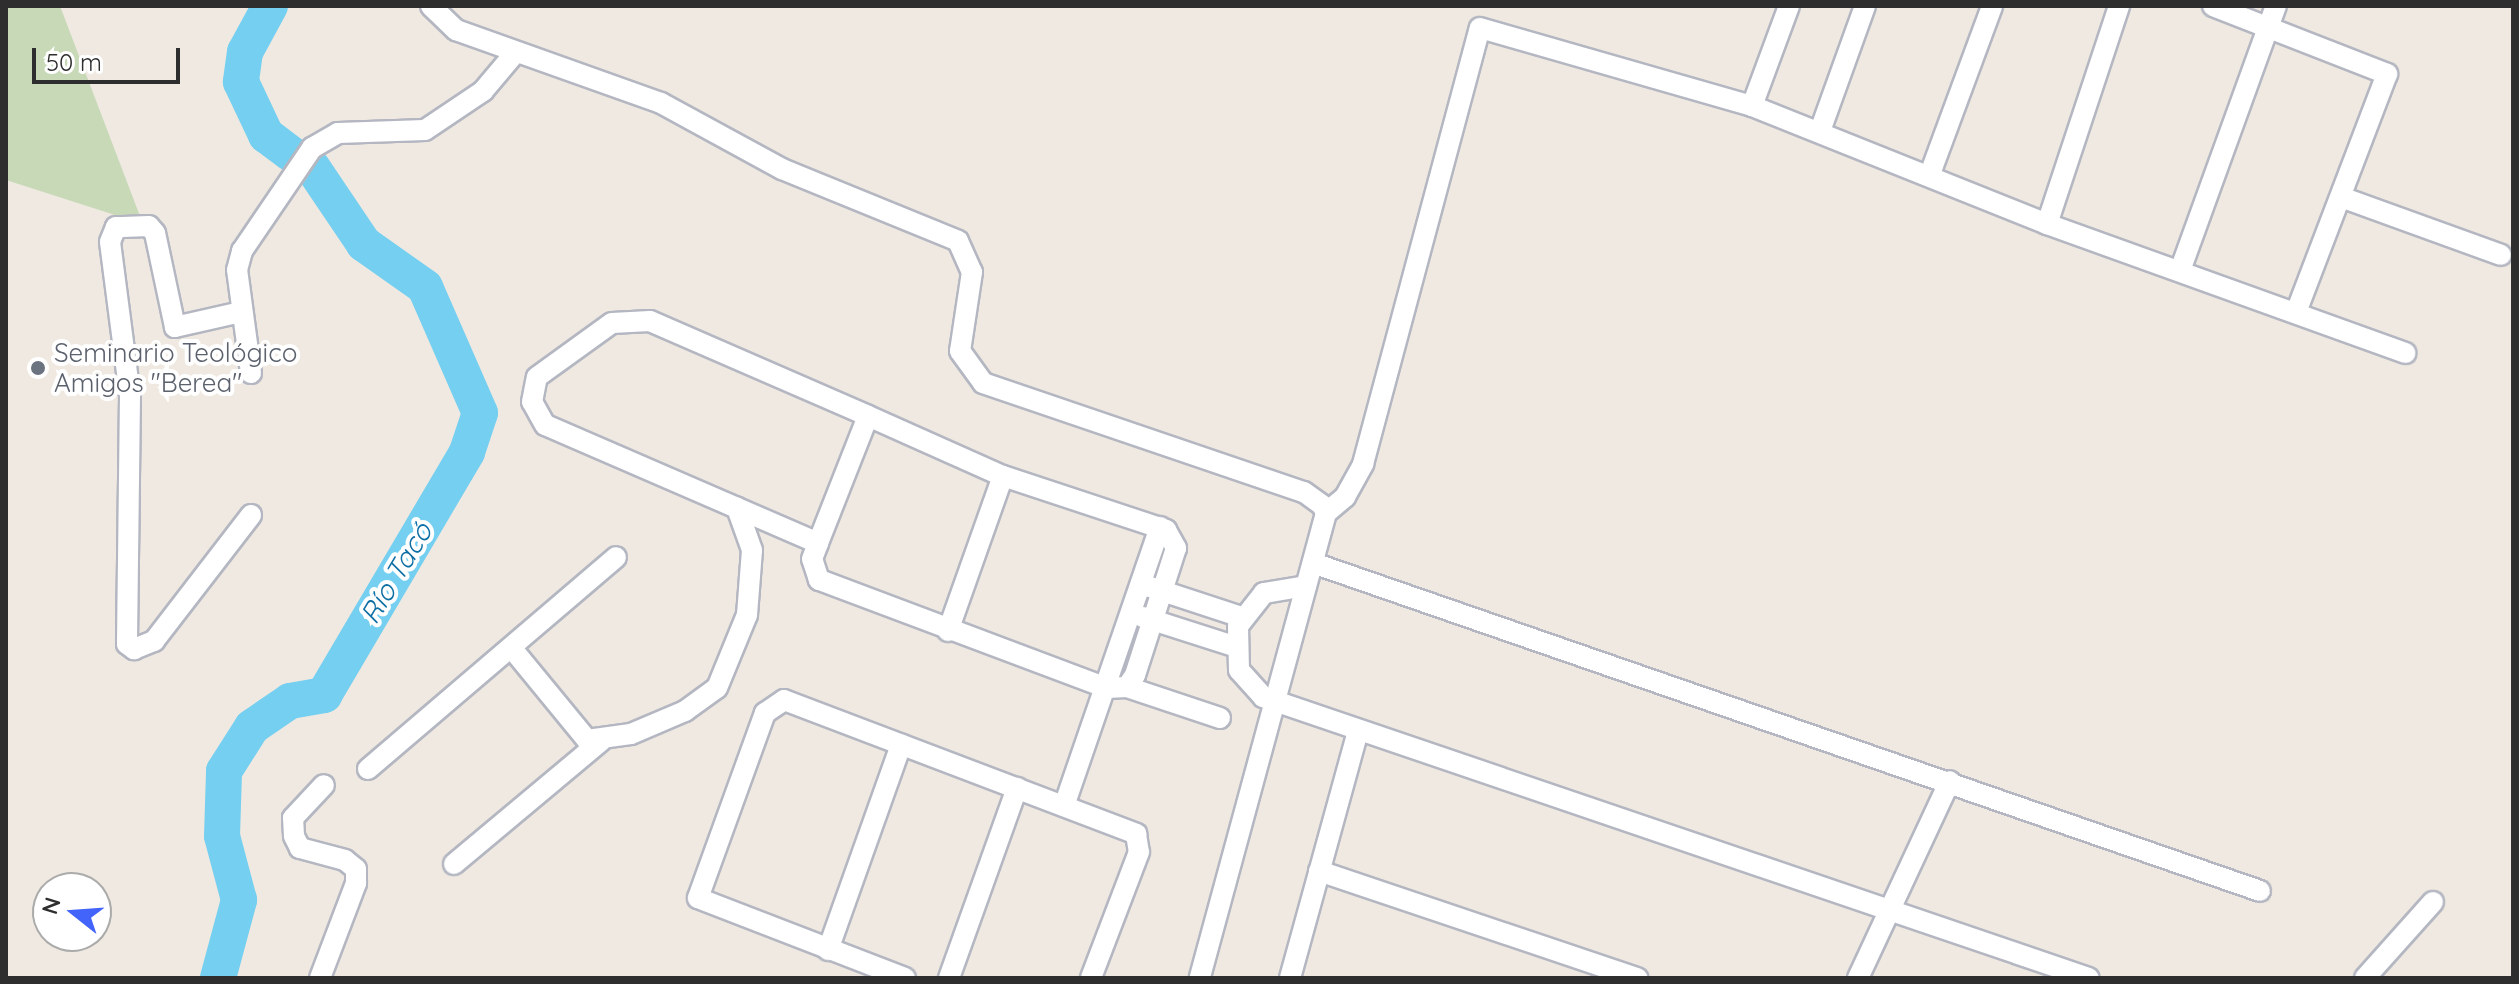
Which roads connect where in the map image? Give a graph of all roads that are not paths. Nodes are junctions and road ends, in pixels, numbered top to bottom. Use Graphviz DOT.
graph roads {
  1 [pos="431,6"];
  2 [pos="1789,6"];
  3 [pos="1865,6"];
  4 [pos="1992,6"];
  5 [pos="2119,6"];
  6 [pos="2213,6"];
  7 [pos="2276,6"];
  8 [pos="2267,27"];
  9 [pos="515,53"];
  10 [pos="1752,106"];
  11 [pos="1820,131"];
  12 [pos="1930,174"];
  13 [pos="2341,197"];
  14 [pos="2047,224"];
  15 [pos="2501,255"];
  16 [pos="2181,268"];
  17 [pos="2297,310"];
  18 [pos="241,312"];
  19 [pos="2405,353"];
  20 [pos="251,373"];
  21 [pos="868,416"];
  22 [pos="1003,476"];
  23 [pos="737,508"];
  24 [pos="1326,513"];
  25 [pos="251,515"];
  26 [pos="1160,527"];
  27 [pos="818,543"];
  28 [pos="616,557"];
  29 [pos="1313,563"];
  30 [pos="1141,584"];
  31 [pos="1306,586"];
  32 [pos="1162,591"];
  33 [pos="1132,613"];
  34 [pos="1242,617"];
  35 [pos="1153,620"];
  36 [pos="948,631"];
  37 [pos="1234,646"];
  38 [pos="514,651"];
  39 [pos="1118,688"];
  40 [pos="1274,702"];
  41 [pos="1220,718"];
  42 [pos="1358,731"];
  43 [pos="601,741"];
  44 [pos="901,745"];
  45 [pos="368,769"];
  46 [pos="1950,781"];
  47 [pos="324,785"];
  48 [pos="1017,788"];
  49 [pos="1070,808"];
  50 [pos="454,864"];
  51 [pos="1319,871"];
  52 [pos="2260,891"];
  53 [pos="2433,902"];
  54 [pos="1891,915"];
  55 [pos="828,950"];
  56 [pos="320,978"];
  57 [pos="905,978"];
  58 [pos="949,978"];
  59 [pos="1091,978"];
  60 [pos="1200,978"];
  61 [pos="1290,978"];
  62 [pos="1637,978"];
  63 [pos="1858,978"];
  64 [pos="2089,978"];
  65 [pos="2365,978"];
  1 -- 9 [label="street"];
  2 -- 10 [label="street"];
  3 -- 11 [label="street"];
  4 -- 12 [label="street"];
  5 -- 14 [label="street"];
  6 -- 8 [label="street"];
  7 -- 8 [label="street"];
  8 -- 13 [label="street"];
  8 -- 16 [label="street"];
  9 -- 18 [label="street"];
  9 -- 24 [label="street"];
  10 -- 11 [label="street"];
  10 -- 24 [label="street"];
  11 -- 12 [label="street"];
  12 -- 14 [label="street"];
  13 -- 15 [label="street"];
  13 -- 17 [label="street"];
  14 -- 16 [label="street"];
  16 -- 17 [label="street"];
  17 -- 19 [label="street"];
  18 -- 20 [label="street"];
  18 -- 25 [label="street"];
  21 -- 22 [label="street"];
  21 -- 23 [label="street"];
  21 -- 27 [label="street"];
  22 -- 26 [label="street"];
  22 -- 36 [label="street"];
  23 -- 27 [label="street"];
  23 -- 43 [label="street"];
  24 -- 29 [label="street"];
  26 -- 30 [label="street"];
  26 -- 32 [label="street"];
  27 -- 36 [label="street"];
  28 -- 38 [label="street"];
  29 -- 31 [label="street"];
  29 -- 46 [label="street"];
  30 -- 32 [label="street"];
  30 -- 33 [label="street"];
  31 -- 34 [label="street"];
  31 -- 40 [label="street"];
  32 -- 34 [label="street"];
  32 -- 35 [label="street"];
  33 -- 35 [label="street"];
  33 -- 39 [label="street"];
  34 -- 37 [label="street"];
  35 -- 37 [label="street"];
  35 -- 39 [label="street"];
  36 -- 39 [label="street"];
  37 -- 40 [label="street"];
  38 -- 43 [label="street"];
  38 -- 45 [label="street"];
  39 -- 41 [label="street"];
  39 -- 49 [label="street"];
  40 -- 42 [label="street"];
  40 -- 60 [label="street"];
  42 -- 51 [label="street"];
  42 -- 54 [label="street"];
  43 -- 50 [label="street"];
  44 -- 48 [label="street"];
  44 -- 55 [label="street"];
  44 -- 55 [label="street"];
  46 -- 52 [label="street"];
  46 -- 54 [label="street"];
  47 -- 56 [label="street"];
  48 -- 49 [label="street"];
  48 -- 58 [label="street"];
  49 -- 59 [label="street"];
  51 -- 61 [label="street"];
  51 -- 62 [label="street"];
  53 -- 65 [label="street"];
  54 -- 63 [label="street"];
  54 -- 64 [label="street"];
  55 -- 57 [label="street"];
}
